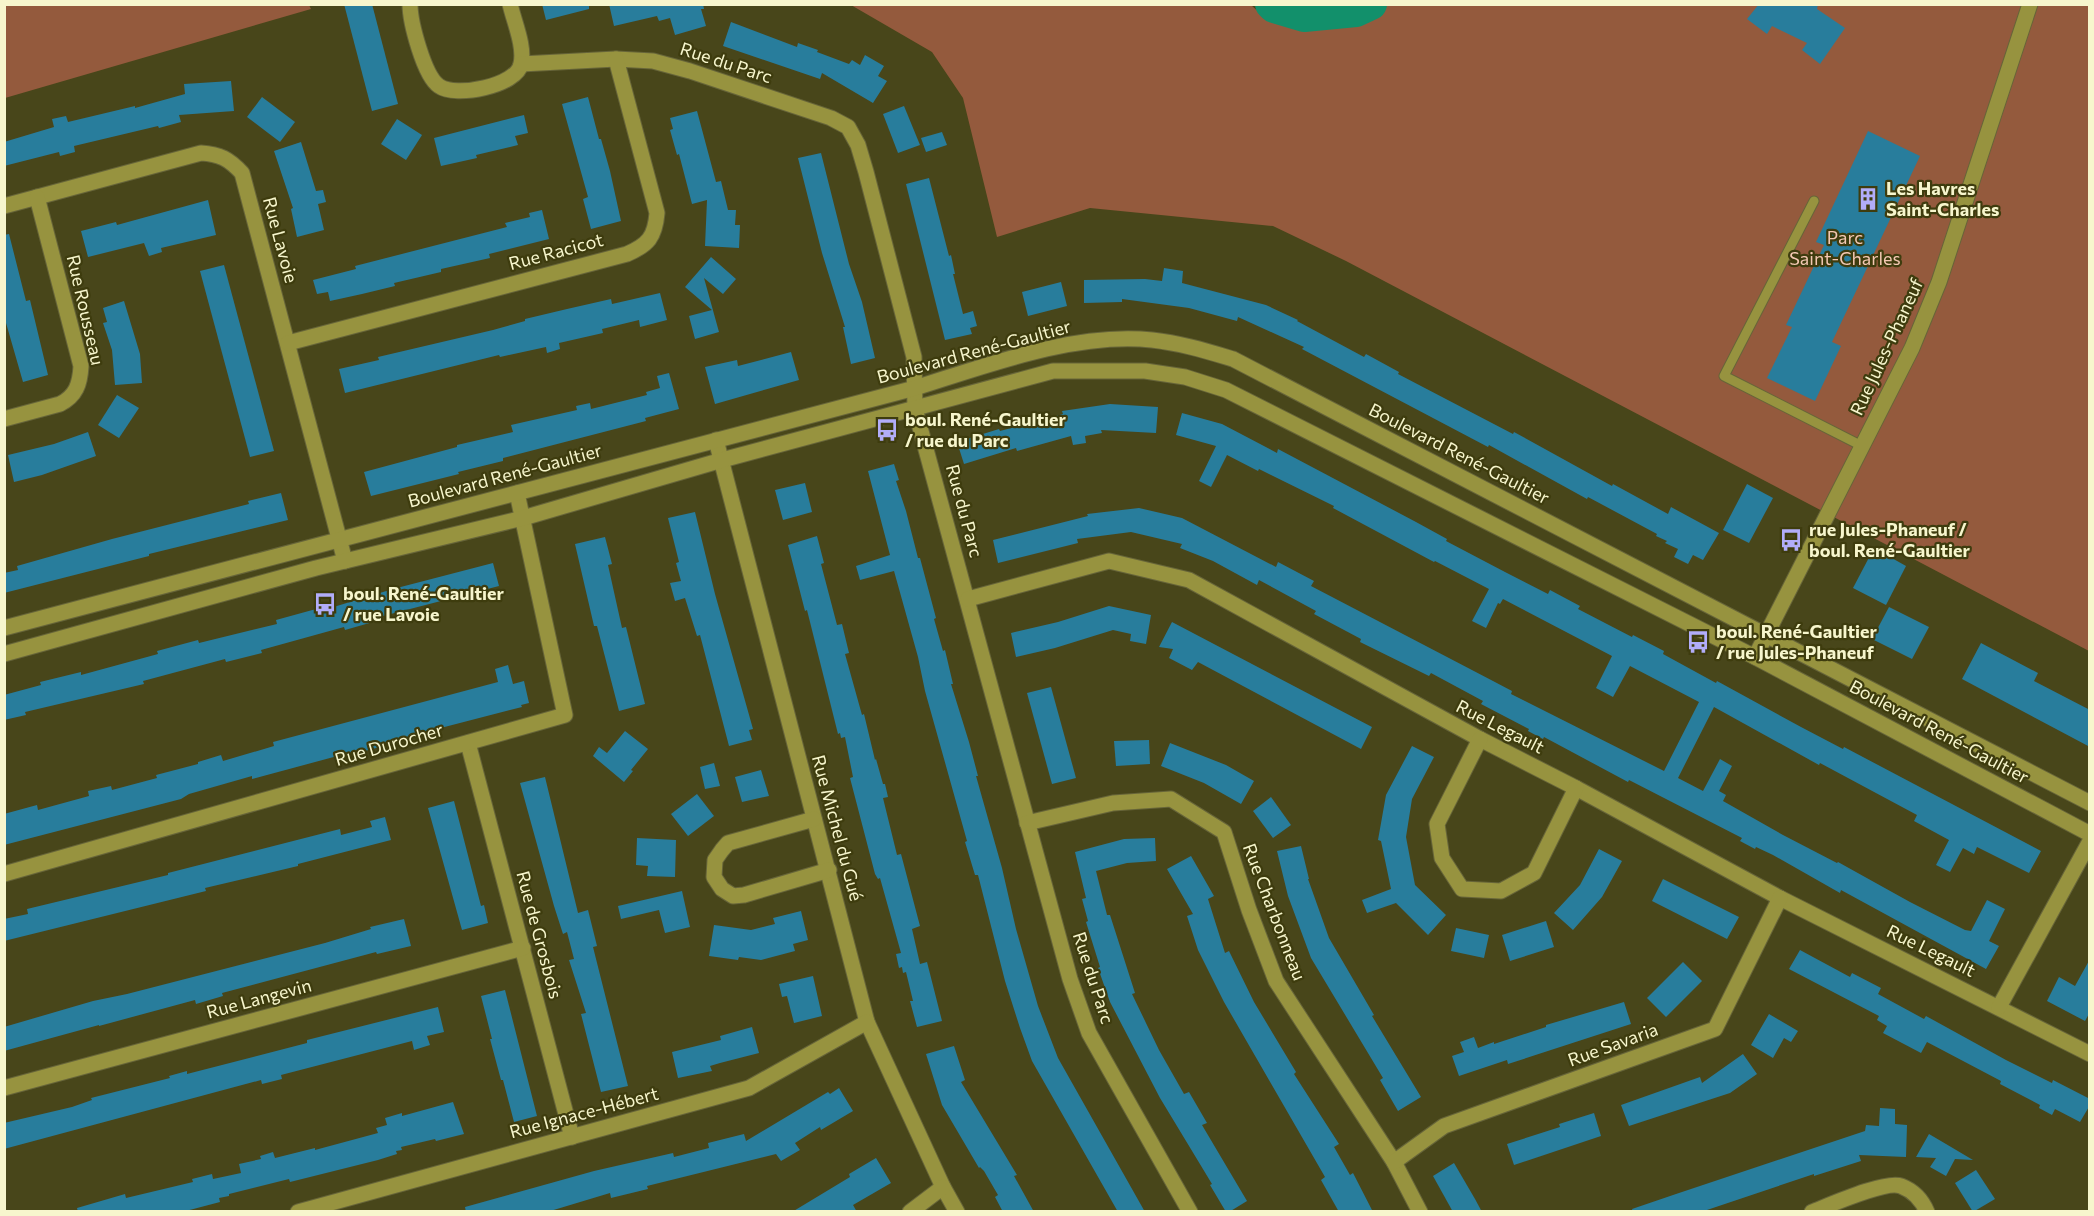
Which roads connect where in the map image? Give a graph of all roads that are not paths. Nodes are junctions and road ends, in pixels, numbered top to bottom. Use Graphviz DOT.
graph roads {
  1 [pos="410,4"];
  2 [pos="510,4"];
  3 [pos="2030,4"];
  4 [pos="616,59"];
  5 [pos="521,64"];
  6 [pos="37,197"];
  7 [pos="1814,201"];
  8 [pos="4,206"];
  9 [pos="288,343"];
  10 [pos="915,388"];
  11 [pos="915,409"];
  12 [pos="4,419"];
  13 [pos="716,440"];
  14 [pos="1862,446"];
  15 [pos="722,460"];
  16 [pos="517,493"];
  17 [pos="523,519"];
  18 [pos="339,539"];
  19 [pos="345,561"];
  20 [pos="968,599"];
  21 [pos="4,628"];
  22 [pos="1767,634"];
  23 [pos="4,654"];
  24 [pos="1755,657"];
  25 [pos="1480,739"];
  26 [pos="468,743"];
  27 [pos="1576,788"];
  28 [pos="2090,803"];
  29 [pos="814,819"];
  30 [pos="1027,823"];
  31 [pos="2090,834"];
  32 [pos="2090,841"];
  33 [pos="829,870"];
  34 [pos="4,874"];
  35 [pos="1780,898"];
  36 [pos="523,948"];
  37 [pos="1999,1007"];
  38 [pos="867,1022"];
  39 [pos="2090,1054"];
  40 [pos="4,1088"];
  41 [pos="572,1137"];
  42 [pos="1394,1162"];
  43 [pos="943,1187"];
  44 [pos="298,1212"];
  45 [pos="910,1212"];
  46 [pos="957,1212"];
  47 [pos="1190,1212"];
  48 [pos="1420,1212"];
  49 [pos="1812,1212"];
  50 [pos="1928,1212"];
  1 -- 5 [label="street"];
  2 -- 5 [label="street"];
  3 -- 14 [label="street, Rue Jules-Phaneuf"];
  4 -- 5 [label="street, Rue du Parc"];
  4 -- 9 [label="street, Rue Racicot"];
  4 -- 10 [label="street, Rue du Parc"];
  6 -- 8 [label="street, Rue Lavoie"];
  6 -- 9 [label="street, Rue Lavoie"];
  6 -- 12 [label="street, Rue Rousseau"];
  7 -- 14 [label="lane"];
  9 -- 18 [label="street, Rue Lavoie"];
  10 -- 11 [label="street, Rue du Parc"];
  10 -- 13 [label="street, Boulevard René-Gaultier"];
  10 -- 22 [label="street, Boulevard René-Gaultier"];
  11 -- 15 [label="street, Boulevard René-Gaultier"];
  11 -- 20 [label="street, Rue du Parc"];
  11 -- 24 [label="street, Boulevard René-Gaultier"];
  13 -- 15 [label="street, Rue Michel du Gué"];
  13 -- 16 [label="street, Boulevard René-Gaultier"];
  14 -- 22 [label="street, Rue Jules-Phaneuf"];
  15 -- 17 [label="street, Boulevard René-Gaultier"];
  15 -- 29 [label="street, Rue Michel du Gué"];
  16 -- 17 [label="street, Rue Durocher"];
  16 -- 18 [label="street, Boulevard René-Gaultier"];
  17 -- 19 [label="street, Boulevard René-Gaultier"];
  17 -- 26 [label="street, Rue Durocher"];
  18 -- 19 [label="street, Rue Lavoie"];
  18 -- 21 [label="street, Boulevard René-Gaultier"];
  19 -- 23 [label="street, Boulevard René-Gaultier"];
  20 -- 25 [label="street, Rue Legault"];
  20 -- 30 [label="street, Rue du Parc"];
  22 -- 24 [label="street, Rue Jules-Phaneuf"];
  22 -- 28 [label="street, Boulevard René-Gaultier"];
  24 -- 31 [label="street, Boulevard René-Gaultier"];
  25 -- 27 [label="street, Rue Legault"];
  25 -- 27 [label="street"];
  26 -- 34 [label="street, Rue Durocher"];
  26 -- 36 [label="street, Rue de Grosbois"];
  27 -- 35 [label="street, Rue Legault"];
  29 -- 33 [label="street, Rue Michel du Gué"];
  29 -- 33 [label="street"];
  30 -- 42 [label="street, Rue Charbonneau"];
  30 -- 47 [label="street, Rue du Parc"];
  32 -- 37 [label="street"];
  33 -- 38 [label="street, Rue Michel du Gué"];
  35 -- 37 [label="street, Rue Legault"];
  35 -- 42 [label="street, Rue Savaria"];
  36 -- 40 [label="street, Rue Langevin"];
  36 -- 41 [label="street, Rue de Grosbois"];
  37 -- 39 [label="street, Rue Legault"];
  38 -- 41 [label="street, Rue Ignace-Hébert"];
  38 -- 43 [label="street, Rue Michel du Gué"];
  41 -- 44 [label="street, Rue Ignace-Hébert"];
  42 -- 48 [label="street, Rue Charbonneau"];
  43 -- 45 [label="street"];
  43 -- 46 [label="street, Rue Michel du Gué"];
  49 -- 50 [label="street"];
}
